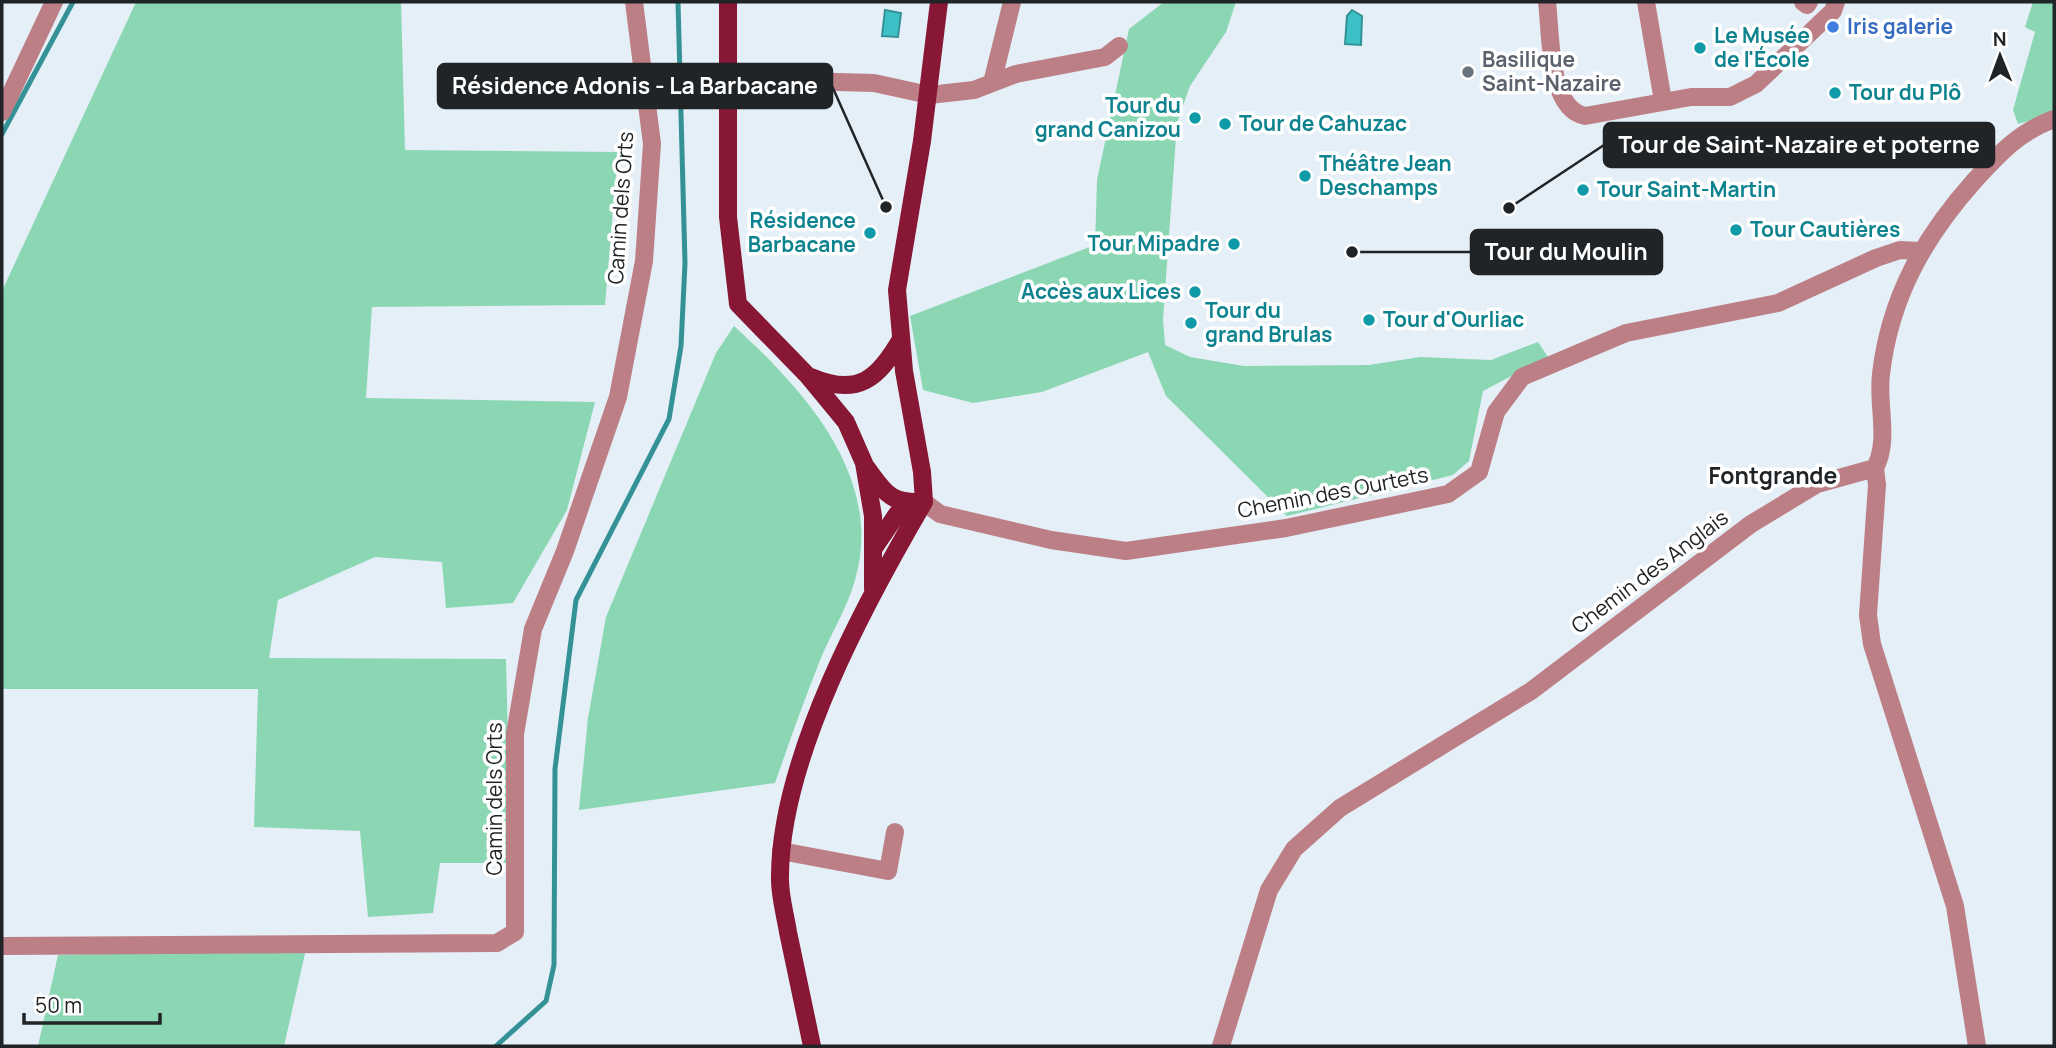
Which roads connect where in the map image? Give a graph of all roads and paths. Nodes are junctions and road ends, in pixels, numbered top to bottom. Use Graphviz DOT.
graph roads {
  1 [pos="54,2"];
  2 [pos="634,2"];
  3 [pos="728,2"];
  4 [pos="939,2"];
  5 [pos="1012,2"];
  6 [pos="1547,2"];
  7 [pos="1646,2"];
  8 [pos="1803,2"];
  9 [pos="1809,2"];
  10 [pos="1836,2"];
  11 [pos="1119,46"];
  12 [pos="730,79"];
  13 [pos="992,83"];
  14 [pos="929,95"];
  15 [pos="1663,101"];
  16 [pos="2,112"];
  17 [pos="2054,120"];
  18 [pos="1920,251"];
  19 [pos="901,339"];
  20 [pos="808,376"];
  21 [pos="864,463"];
  22 [pos="1875,468"];
  23 [pos="924,502"];
  24 [pos="873,550"];
  25 [pos="873,589"];
  26 [pos="895,832"];
  27 [pos="781,851"];
  28 [pos="2,946"];
  29 [pos="813,1046"];
  30 [pos="1221,1046"];
  31 [pos="1977,1046"];
  1 -- 16 [label="street"];
  2 -- 28 [label="street, Camin dels Orts"];
  3 -- 12 [label="main road"];
  4 -- 14 [label="main road"];
  5 -- 13 [label="street"];
  6 -- 15 [label="street"];
  7 -- 15 [label="street"];
  8 -- 9 [label="street"];
  10 -- 15 [label="street"];
  11 -- 13 [label="street"];
  12 -- 14 [label="street"];
  12 -- 20 [label="main road"];
  13 -- 14 [label="street"];
  14 -- 19 [label="main road"];
  17 -- 18 [label="street"];
  18 -- 22 [label="street"];
  18 -- 23 [label="street, Chemin des Ourtets"];
  19 -- 20 [label="main road"];
  19 -- 23 [label="main road"];
  20 -- 21 [label="main road"];
  21 -- 23 [label="main road"];
  21 -- 24 [label="main road"];
  22 -- 30 [label="street, Chemin des Anglais"];
  22 -- 31 [label="street"];
  23 -- 24 [label="main road"];
  23 -- 25 [label="main road"];
  24 -- 25 [label="main road"];
  25 -- 27 [label="main road"];
  26 -- 27 [label="street"];
  27 -- 29 [label="main road"];
}
